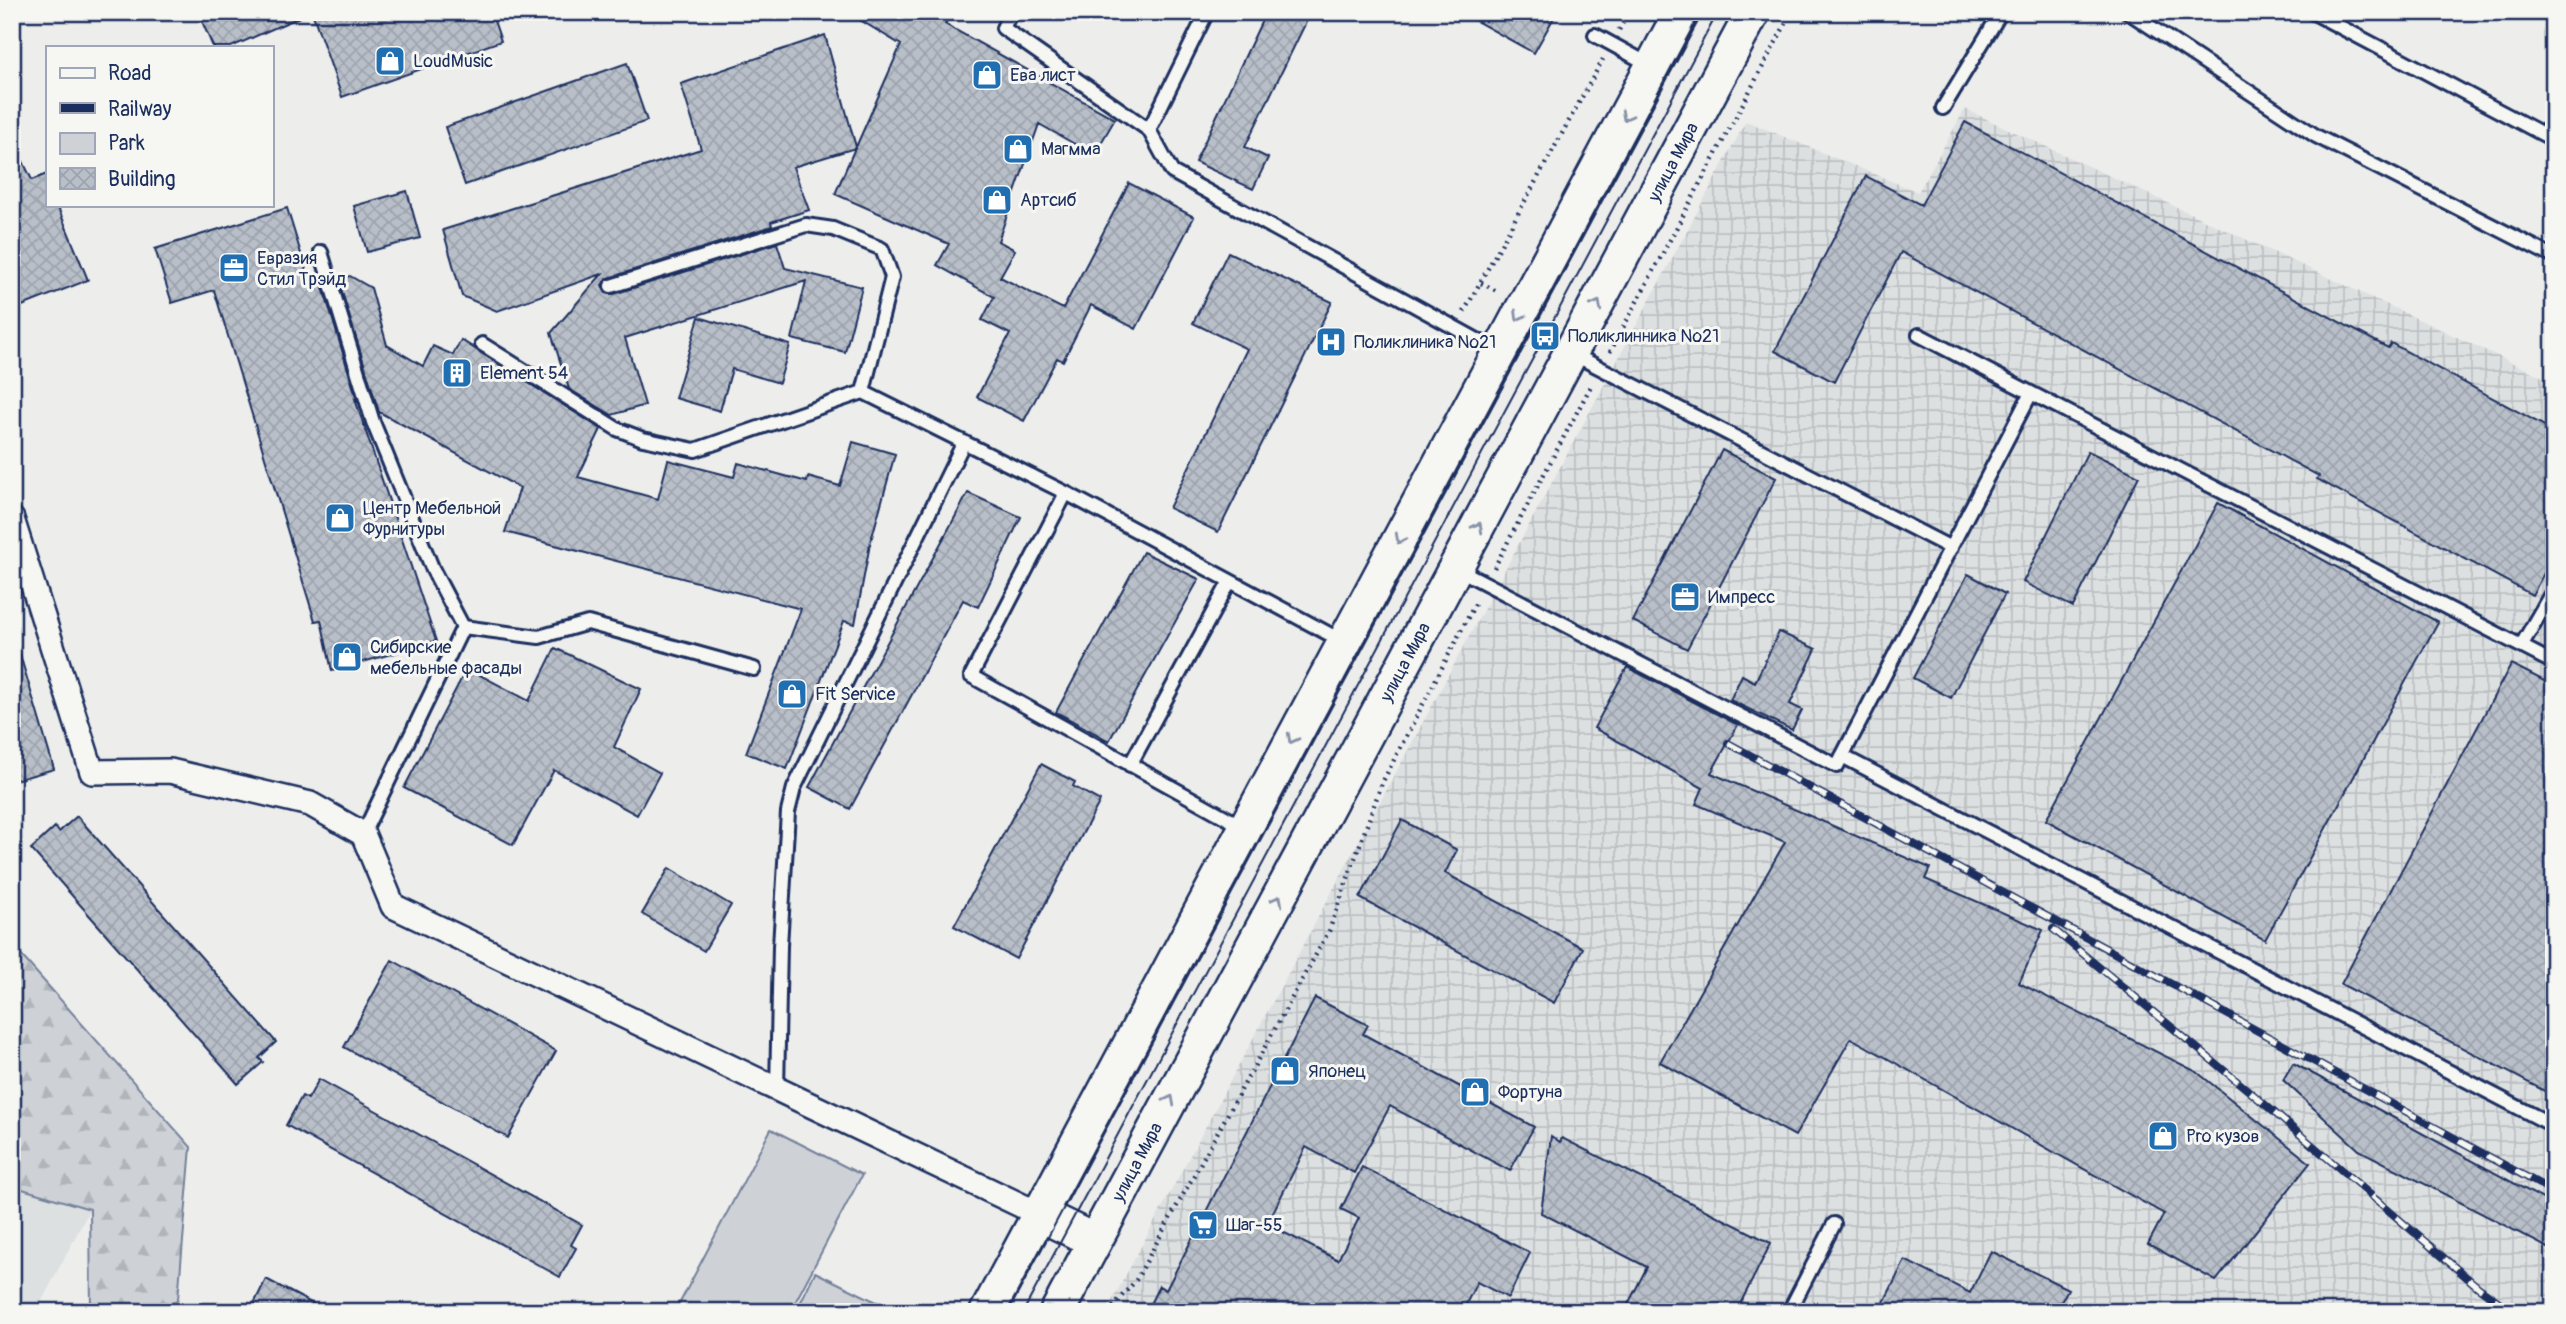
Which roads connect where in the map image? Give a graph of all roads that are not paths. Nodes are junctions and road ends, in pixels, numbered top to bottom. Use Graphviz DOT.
graph roads {
  1 [pos="1011,12"];
  2 [pos="1207,12"];
  3 [pos="1681,12"];
  4 [pos="1753,12"];
  5 [pos="2001,12"];
  6 [pos="2128,12"];
  7 [pos="2312,12"];
  8 [pos="1595,35"];
  9 [pos="1652,66"];
  10 [pos="1943,108"];
  11 [pos="1149,130"];
  12 [pos="2554,140"];
  13 [pos="321,252"];
  14 [pos="2554,257"];
  15 [pos="611,286"];
  16 [pos="1919,335"];
  17 [pos="482,344"];
  18 [pos="1499,352"];
  19 [pos="1570,353"];
  20 [pos="863,392"];
  21 [pos="2031,393"];
  22 [pos="964,442"];
  23 [pos="1066,493"];
  24 [pos="12,519"];
  25 [pos="1951,548"];
  26 [pos="1456,568"];
  27 [pos="1230,581"];
  28 [pos="2554,589"];
  29 [pos="463,627"];
  30 [pos="1345,642"];
  31 [pos="2521,646"];
  32 [pos="2554,663"];
  33 [pos="754,669"];
  34 [pos="1843,756"];
  35 [pos="1130,765"];
  36 [pos="1245,828"];
  37 [pos="363,834"];
  38 [pos="777,1089"];
  39 [pos="2554,1126"];
  40 [pos="1039,1214"];
  41 [pos="1834,1224"];
  42 [pos="1095,1241"];
  43 [pos="986,1312"];
  44 [pos="1057,1312"];
  45 [pos="1789,1312"];
  1 -- 11 [label="lane"];
  2 -- 11 [label="lane"];
  3 -- 9 [label="street"];
  19 -- 4 [label="street, улица Мира, one-way"];
  5 -- 10 [label="lane"];
  6 -- 14 [label="lane"];
  7 -- 12 [label="lane"];
  8 -- 9 [label="lane"];
  9 -- 18 [label="street, one-way"];
  11 -- 18 [label="lane"];
  13 -- 29 [label="lane"];
  15 -- 20 [label="lane"];
  16 -- 21 [label="lane"];
  17 -- 20 [label="lane"];
  18 -- 30 [label="street, one-way"];
  19 -- 25 [label="lane"];
  26 -- 19 [label="street, улица Мира, one-way"];
  20 -- 22 [label="lane"];
  21 -- 25 [label="lane"];
  21 -- 31 [label="lane"];
  22 -- 23 [label="lane"];
  22 -- 38 [label="lane"];
  23 -- 27 [label="lane"];
  23 -- 35 [label="lane"];
  24 -- 37 [label="street"];
  25 -- 34 [label="lane"];
  26 -- 34 [label="lane"];
  42 -- 26 [label="street, улица Мира, one-way"];
  27 -- 30 [label="lane"];
  27 -- 35 [label="lane"];
  28 -- 31 [label="lane"];
  29 -- 33 [label="lane"];
  29 -- 37 [label="lane"];
  30 -- 36 [label="street, one-way"];
  31 -- 32 [label="lane"];
  34 -- 39 [label="lane"];
  35 -- 36 [label="lane"];
  36 -- 40 [label="street"];
  37 -- 38 [label="street"];
  38 -- 40 [label="street"];
  40 -- 42 [label="street"];
  40 -- 43 [label="street"];
  41 -- 45 [label="lane"];
  42 -- 44 [label="street, улица Мира"];
}
